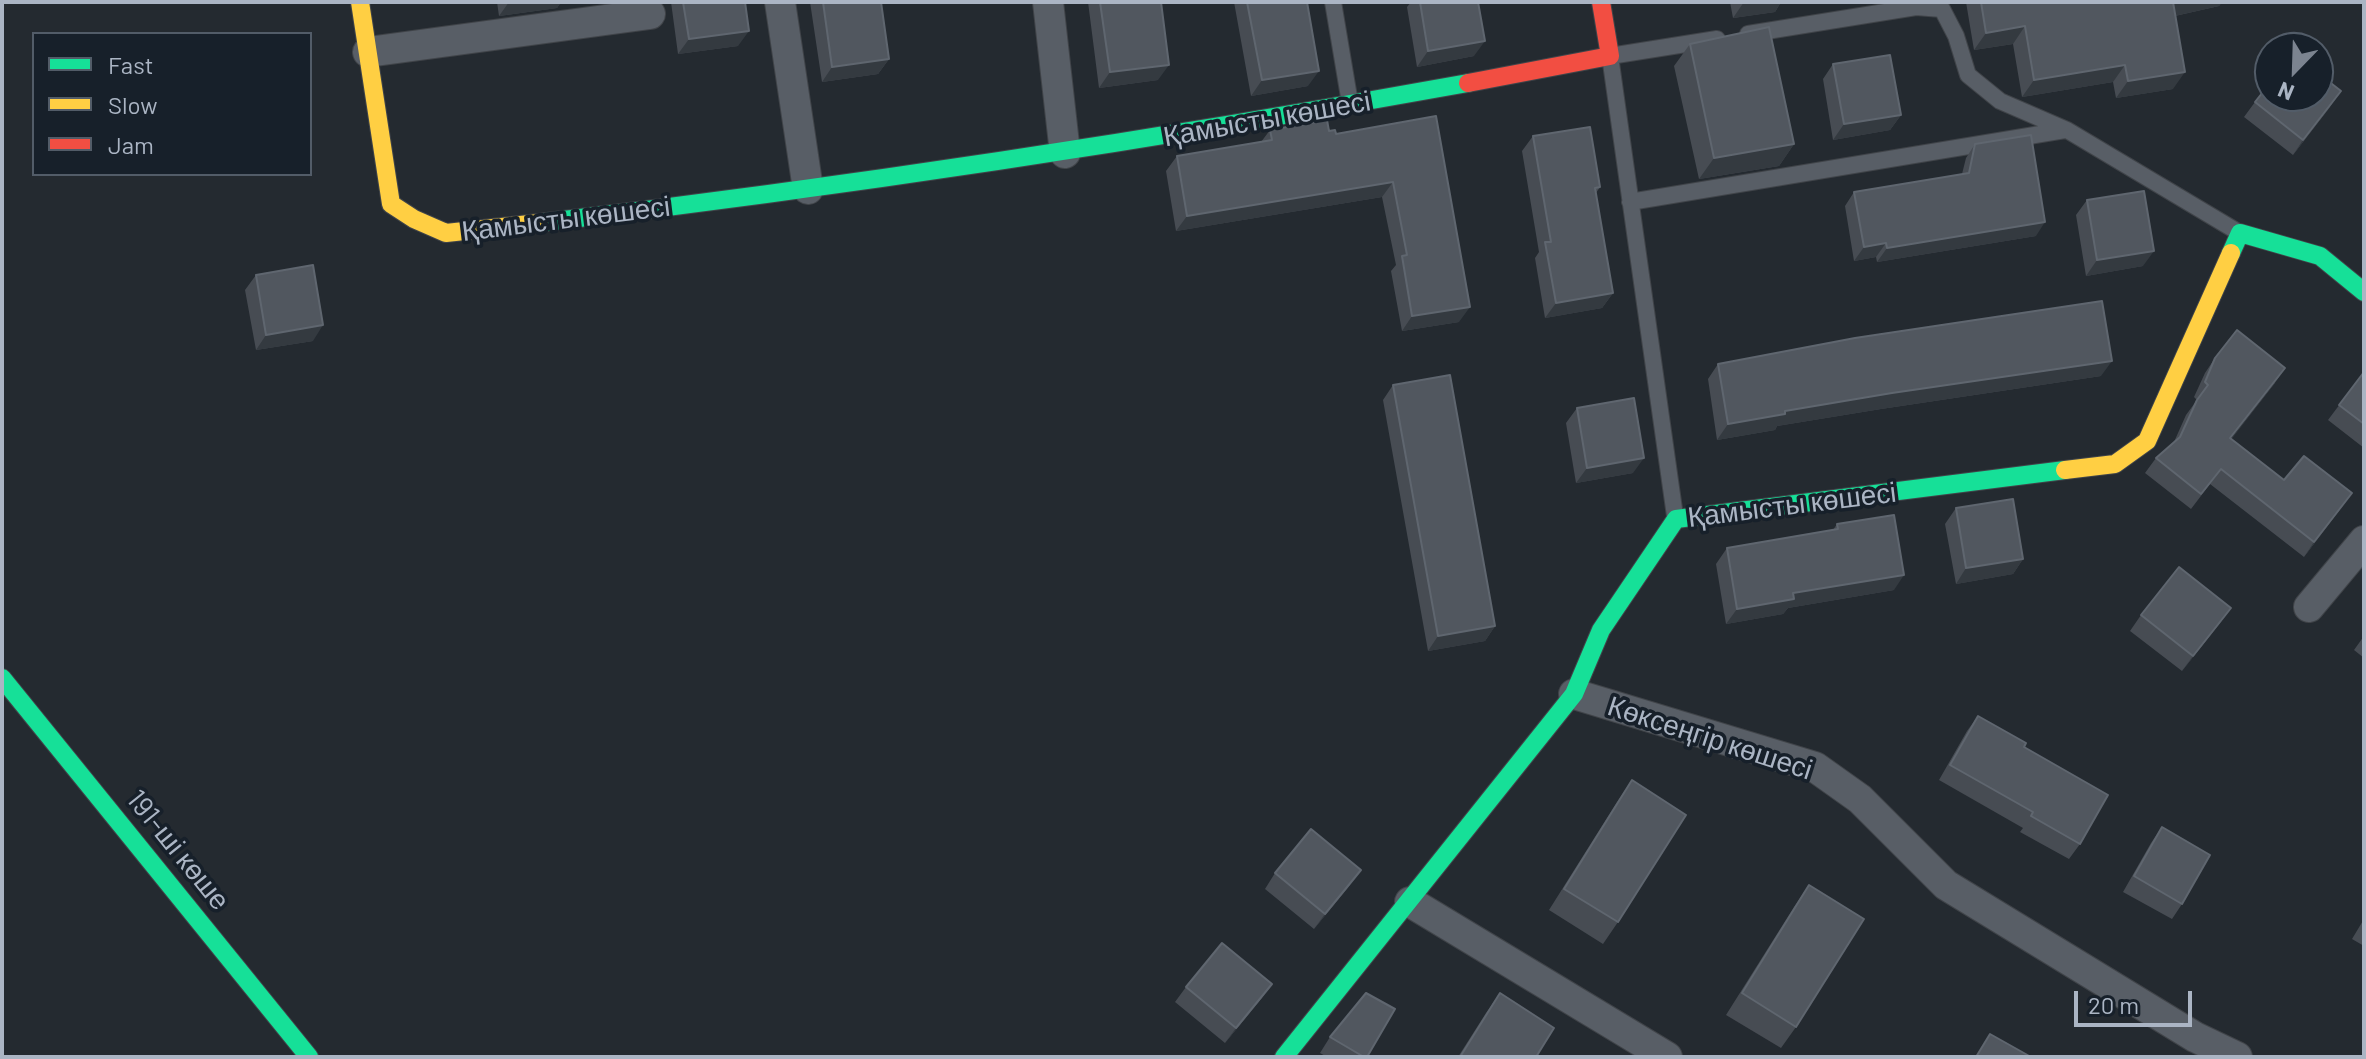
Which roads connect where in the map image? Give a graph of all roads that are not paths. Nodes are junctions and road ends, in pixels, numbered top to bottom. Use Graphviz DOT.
graph roads {
  1 [pos="360,2"];
  2 [pos="780,2"];
  3 [pos="1048,2"];
  4 [pos="1333,2"];
  5 [pos="1601,2"];
  6 [pos="650,14"];
  7 [pos="368,52"];
  8 [pos="1610,56"];
  9 [pos="1351,106"];
  10 [pos="2067,130"];
  11 [pos="1065,153"];
  12 [pos="808,189"];
  13 [pos="1630,202"];
  14 [pos="2240,233"];
  15 [pos="2364,292"];
  16 [pos="1676,519"];
  17 [pos="2364,541"];
  18 [pos="2309,607"];
  19 [pos="2,678"];
  20 [pos="1574,694"];
  21 [pos="1410,902"];
  22 [pos="271,1009"];
  23 [pos="289,1057"];
  24 [pos="309,1057"];
  25 [pos="1284,1057"];
  26 [pos="1667,1057"];
  27 [pos="2237,1057"];
  1 -- 7 [label="street, Қамысты көшесі"];
  2 -- 12 [label="street"];
  3 -- 11 [label="street"];
  4 -- 9 [label="lane"];
  5 -- 8 [label="street"];
  6 -- 7 [label="street"];
  7 -- 12 [label="street, Қамысты көшесі"];
  8 -- 9 [label="street, Қамысты көшесі"];
  8 -- 10 [label="lane"];
  8 -- 13 [label="lane"];
  9 -- 11 [label="street, Қамысты көшесі"];
  10 -- 13 [label="lane"];
  10 -- 14 [label="lane"];
  11 -- 12 [label="street, Қамысты көшесі"];
  13 -- 16 [label="lane"];
  14 -- 15 [label="street"];
  14 -- 16 [label="street, Қамысты көшесі"];
  16 -- 20 [label="street, Қамысты көшесі"];
  17 -- 18 [label="street"];
  19 -- 22 [label="street, 191-ші көше"];
  20 -- 21 [label="street, Қамысты көшесі"];
  20 -- 27 [label="street, Көксеңгір көшесі"];
  21 -- 25 [label="street, Қамысты көшесі"];
  21 -- 26 [label="street"];
  22 -- 23 [label="lane"];
  22 -- 24 [label="street, 191-ші көше"];
}
